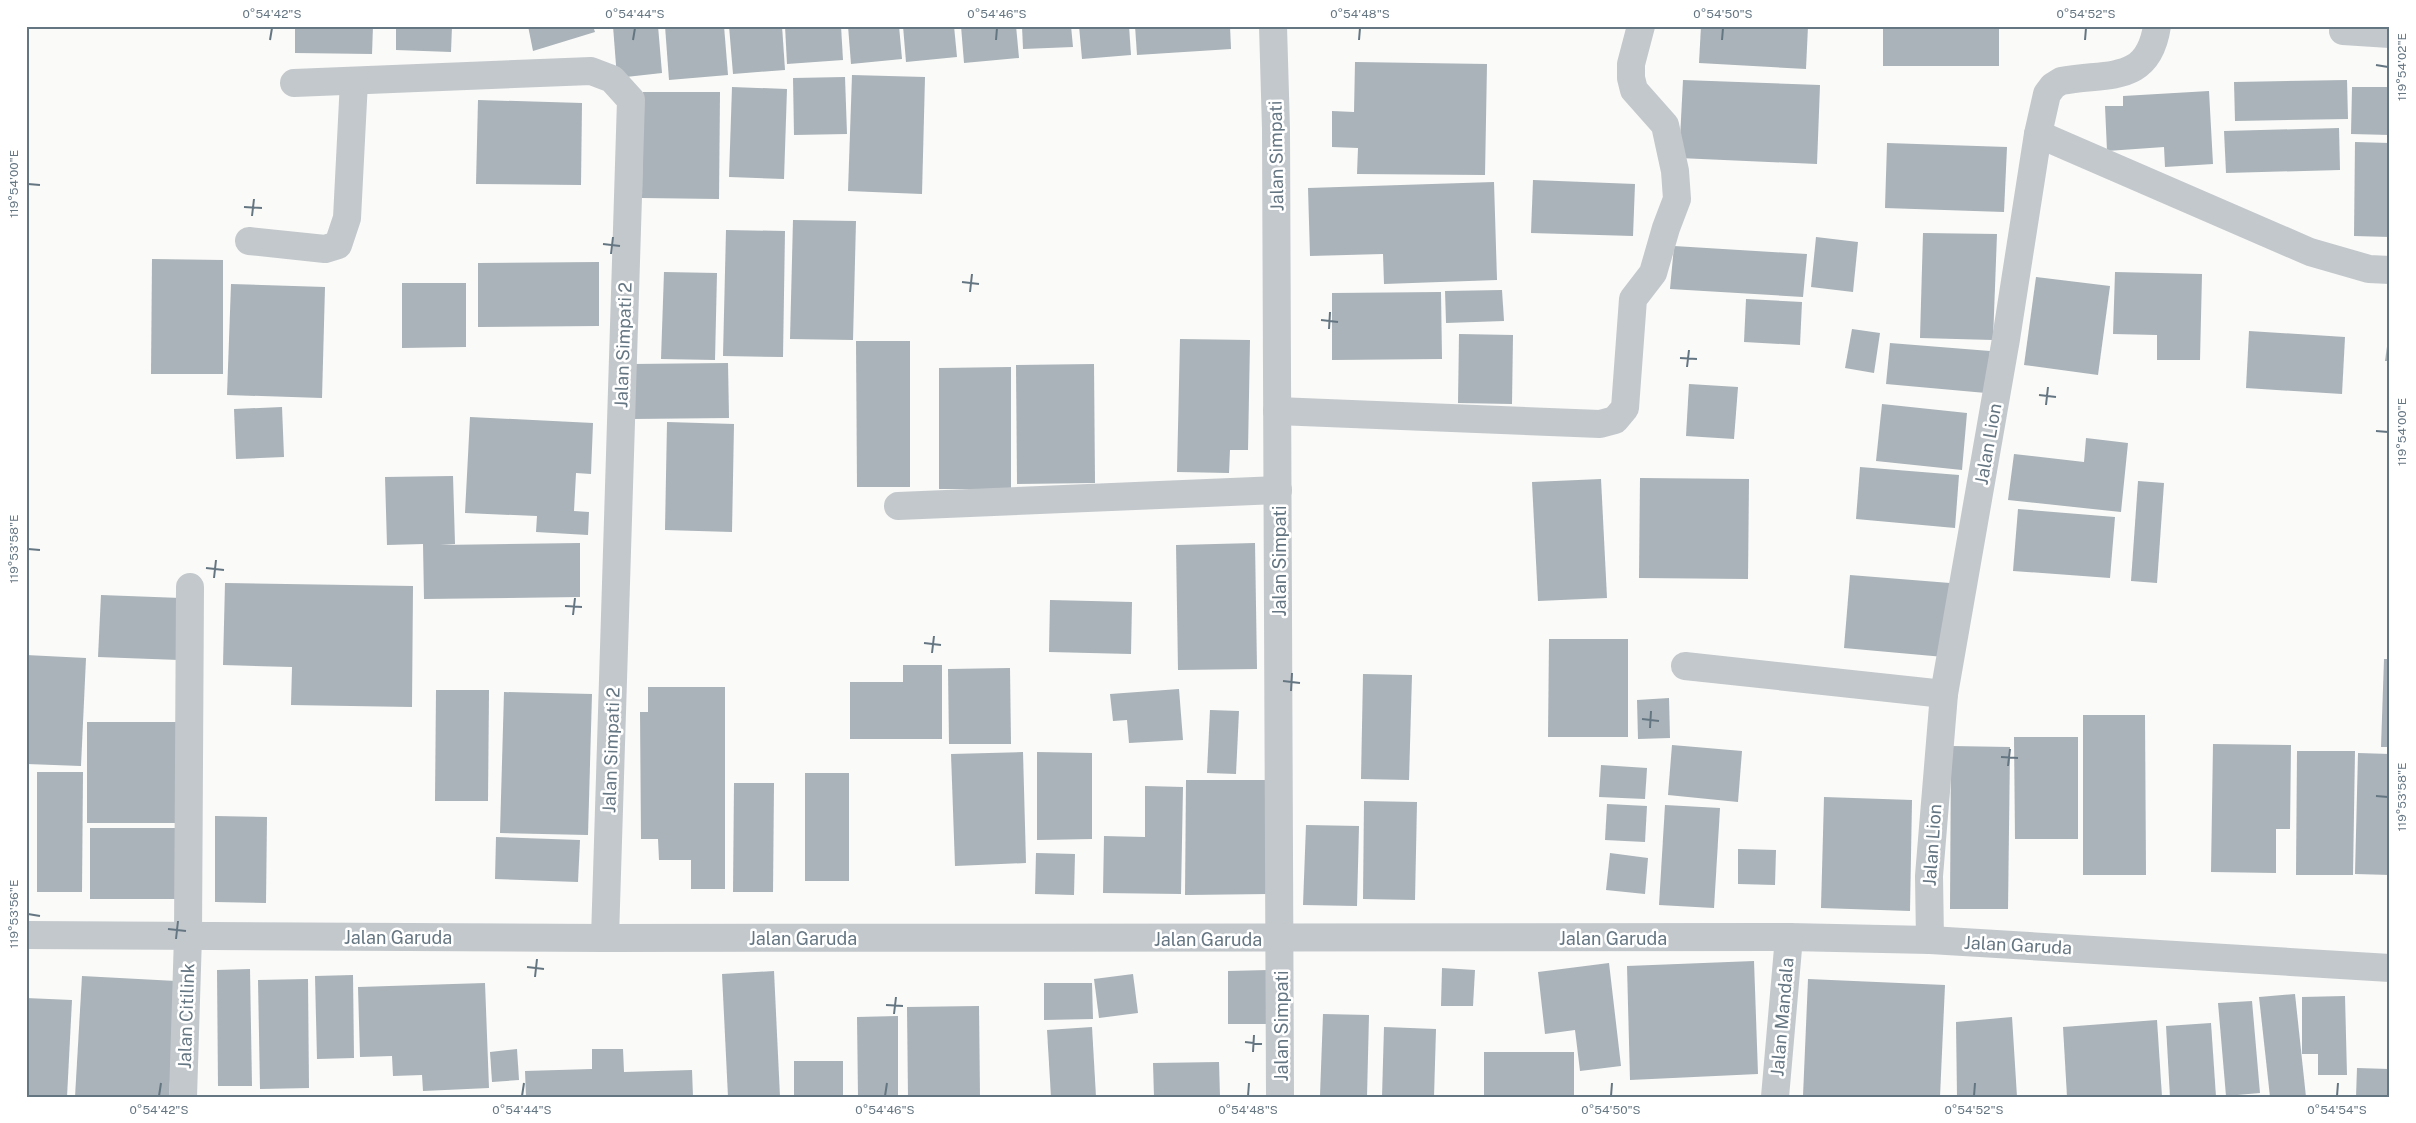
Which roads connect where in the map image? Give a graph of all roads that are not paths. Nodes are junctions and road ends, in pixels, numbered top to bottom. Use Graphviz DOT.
graph roads {
  1 [pos="1273,26"];
  2 [pos="1641,26"];
  3 [pos="2157,26"];
  4 [pos="2343,31"];
  5 [pos="2390,34"];
  6 [pos="354,81"];
  7 [pos="294,83"];
  8 [pos="2038,134"];
  9 [pos="250,241"];
  10 [pos="2390,270"];
  11 [pos="1277,411"];
  12 [pos="1278,490"];
  13 [pos="898,506"];
  14 [pos="190,587"];
  15 [pos="1685,666"];
  16 [pos="1944,694"];
  17 [pos="26,935"];
  18 [pos="188,936"];
  19 [pos="1789,937"];
  20 [pos="605,938"];
  21 [pos="1281,939"];
  22 [pos="1930,940"];
  23 [pos="2390,968"];
  24 [pos="184,1097"];
  25 [pos="1280,1097"];
  26 [pos="1775,1097"];
  1 -- 11 [label="street, Jalan Simpati"];
  2 -- 11 [label="street"];
  3 -- 8 [label="street, Jalan Lion"];
  4 -- 5 [label="street"];
  6 -- 7 [label="street, Jalan Simpati 2"];
  6 -- 9 [label="street"];
  6 -- 20 [label="street, Jalan Simpati 2"];
  8 -- 10 [label="street"];
  8 -- 16 [label="street, Jalan Lion"];
  11 -- 12 [label="street, Jalan Simpati"];
  12 -- 13 [label="street"];
  12 -- 21 [label="street, Jalan Simpati"];
  14 -- 18 [label="street, Jalan Citilink"];
  15 -- 16 [label="street"];
  16 -- 22 [label="street, Jalan Lion"];
  17 -- 18 [label="street, Jalan Garuda"];
  18 -- 20 [label="street, Jalan Garuda"];
  18 -- 24 [label="street, Jalan Citilink"];
  19 -- 21 [label="street, Jalan Garuda"];
  19 -- 22 [label="street, Jalan Garuda"];
  19 -- 26 [label="street, Jalan Mandala"];
  20 -- 21 [label="street, Jalan Garuda"];
  21 -- 25 [label="street, Jalan Simpati"];
  22 -- 23 [label="street, Jalan Garuda"];
}
